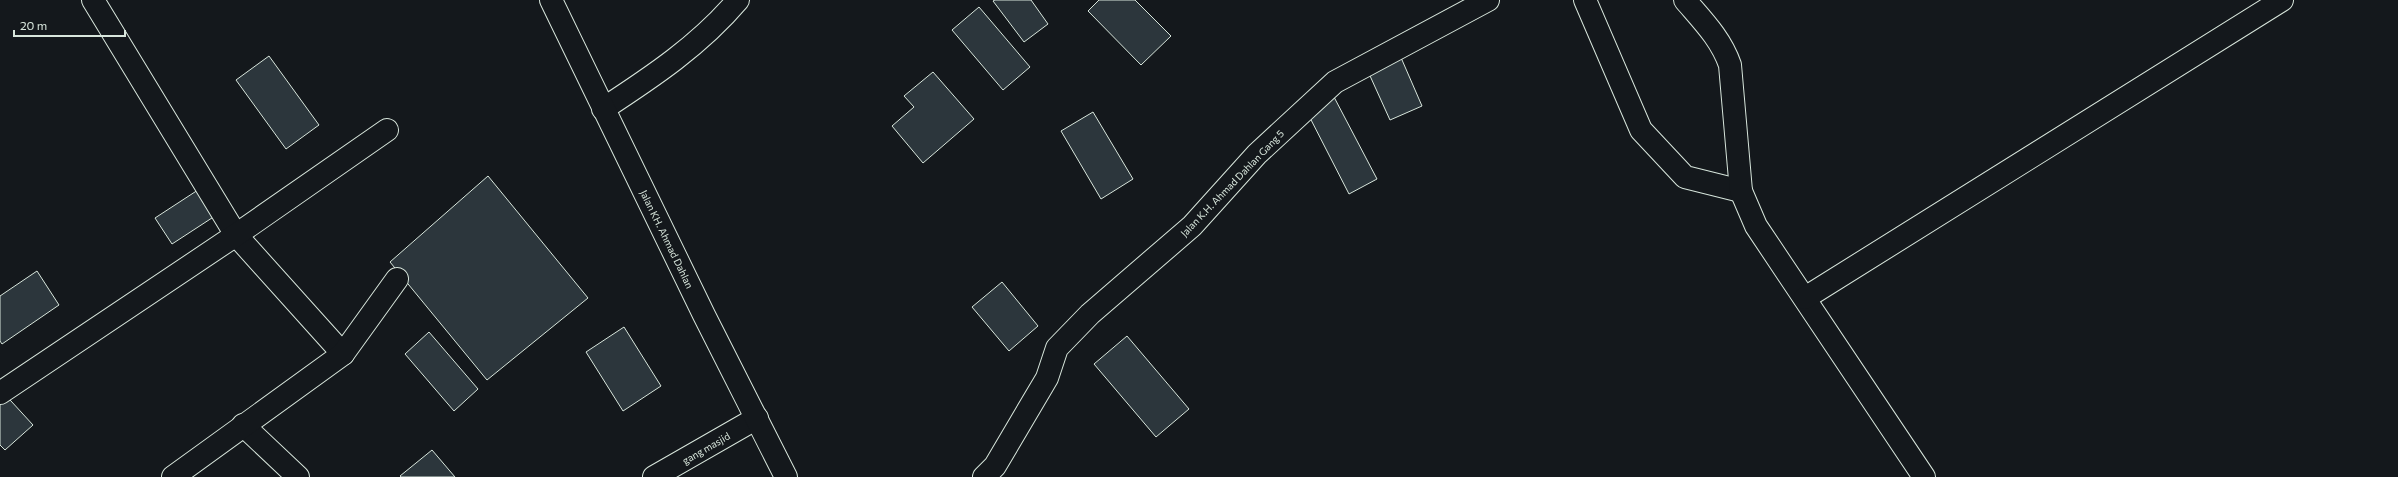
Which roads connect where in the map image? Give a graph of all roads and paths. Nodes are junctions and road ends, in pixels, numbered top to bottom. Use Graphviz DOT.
graph roads {
  1 [pos="93,0"];
  2 [pos="551,0"];
  3 [pos="738,0"];
  4 [pos="1488,0"];
  5 [pos="1585,0"];
  6 [pos="1685,0"];
  7 [pos="2282,0"];
  8 [pos="602,109"];
  9 [pos="387,130"];
  10 [pos="1741,191"];
  11 [pos="236,235"];
  12 [pos="397,280"];
  13 [pos="1805,298"];
  14 [pos="343,354"];
  15 [pos="0,393"];
  16 [pos="757,418"];
  17 [pos="243,425"];
  18 [pos="172,477"];
  19 [pos="298,477"];
  20 [pos="654,477"];
  21 [pos="786,477"];
  22 [pos="984,477"];
  23 [pos="1924,477"];
  1 -- 11 [label="street"];
  2 -- 8 [label="street, Jalan KH. Ahmad Dahlan"];
  3 -- 8 [label="street"];
  4 -- 22 [label="street, Jalan K.H. Ahmad Dahlan Gang 5"];
  5 -- 10 [label="street"];
  6 -- 10 [label="street"];
  7 -- 13 [label="street"];
  8 -- 16 [label="street, Jalan KH. Ahmad Dahlan"];
  9 -- 11 [label="street"];
  10 -- 13 [label="street"];
  11 -- 14 [label="street"];
  11 -- 15 [label="street"];
  12 -- 14 [label="street"];
  13 -- 23 [label="street"];
  14 -- 17 [label="street"];
  16 -- 20 [label="street, gang masjid"];
  16 -- 21 [label="street, Jalan KH. Ahmad Dahlan"];
  17 -- 18 [label="street"];
  17 -- 19 [label="street"];
}
